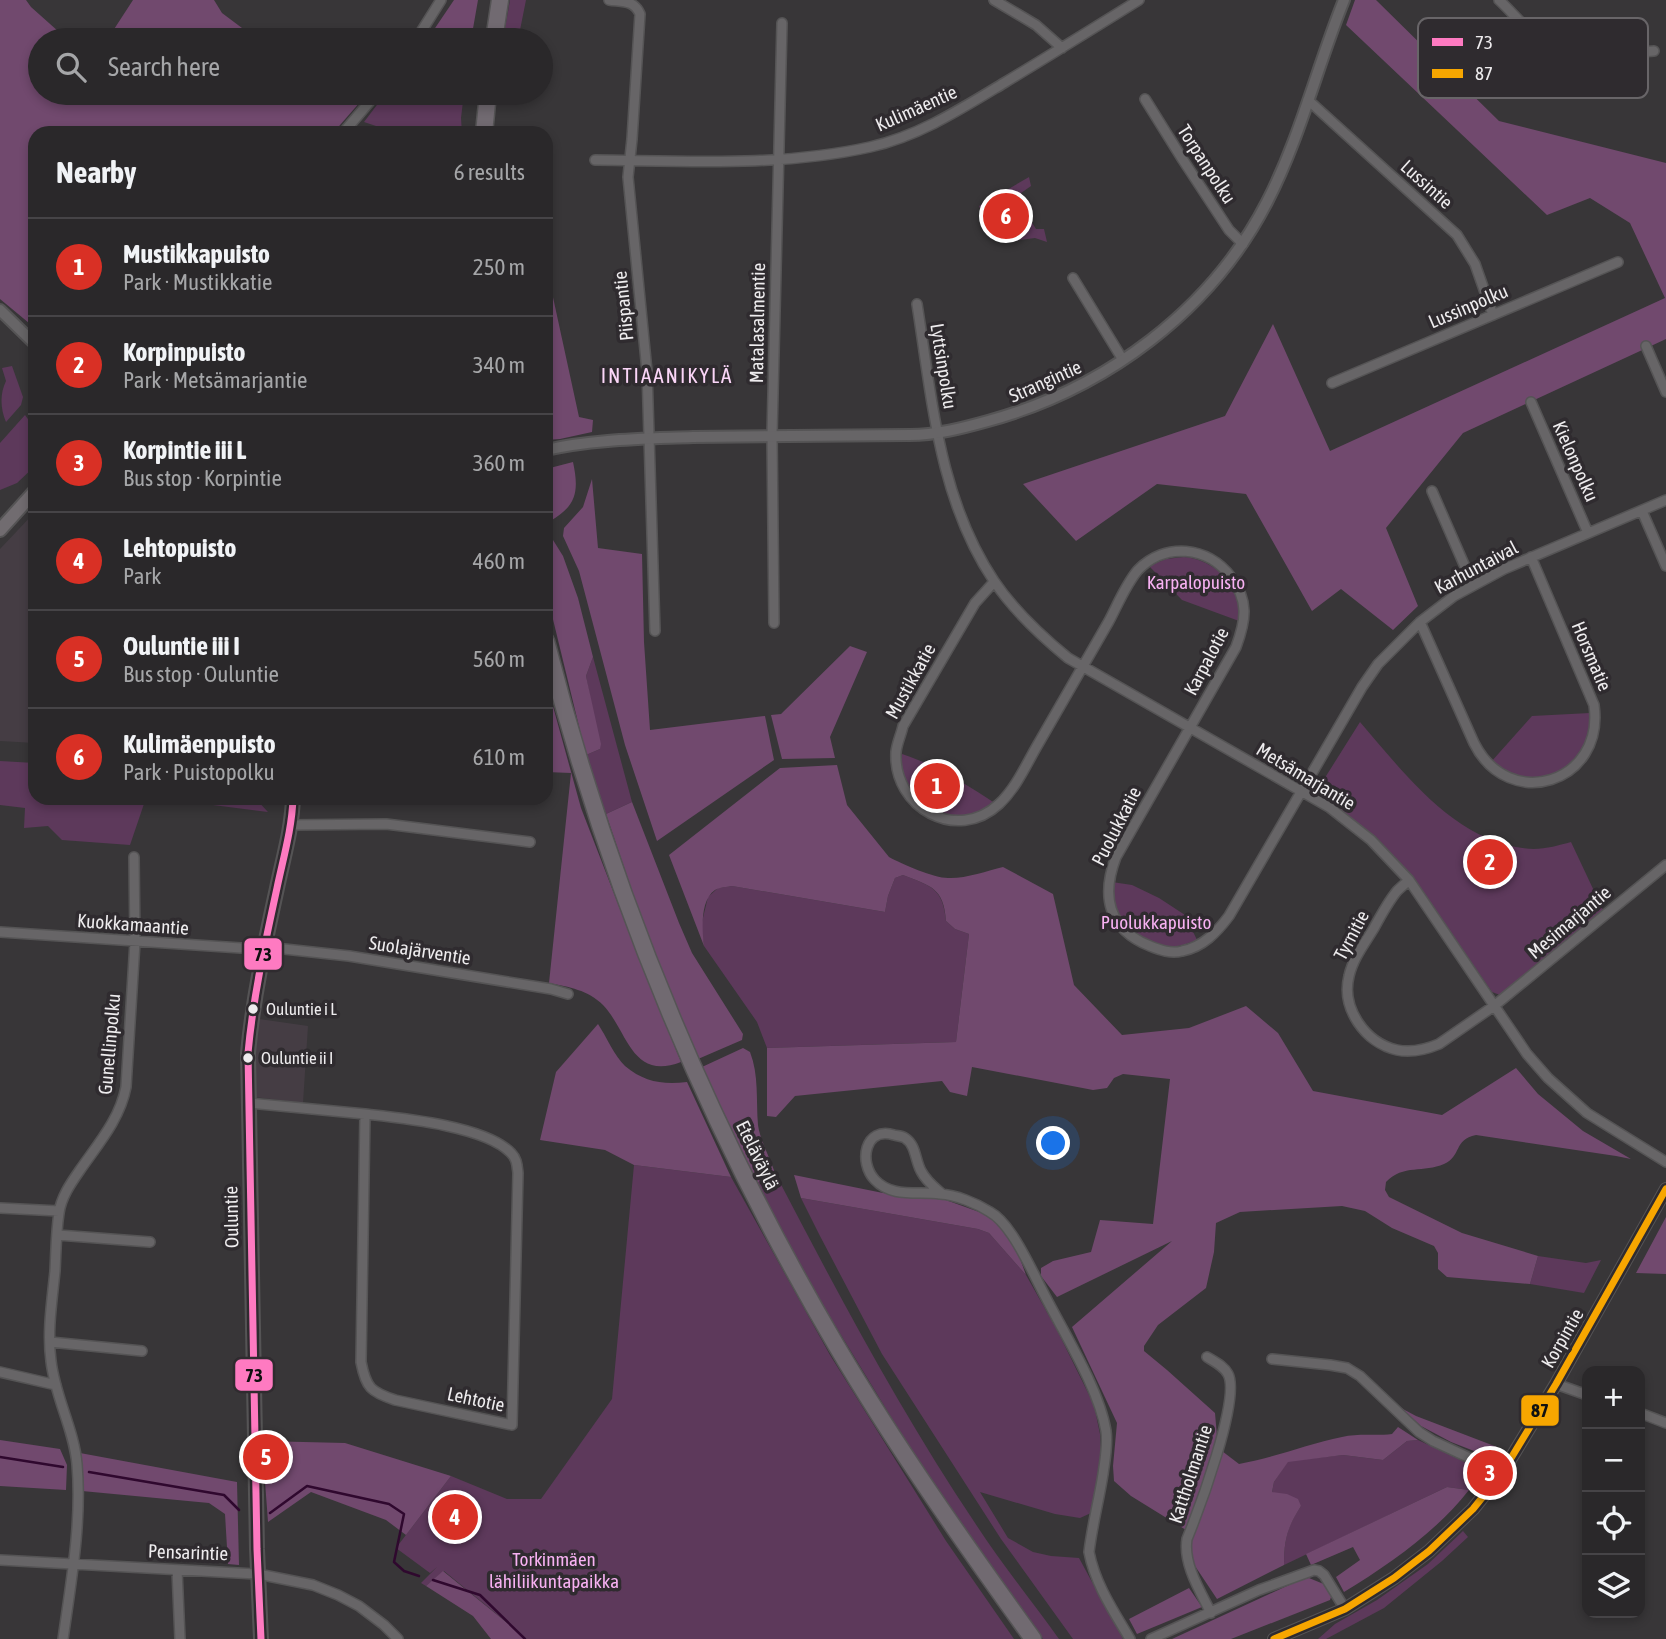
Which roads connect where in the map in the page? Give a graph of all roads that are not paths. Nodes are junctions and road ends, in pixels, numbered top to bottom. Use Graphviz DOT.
graph roads {
  1 [pos="441,0"];
  2 [pos="500,0"];
  3 [pos="609,0"];
  4 [pos="994,0"];
  5 [pos="1139,0"];
  6 [pos="1344,0"];
  7 [pos="1505,2"];
  8 [pos="1519,18"];
  9 [pos="782,23"];
  10 [pos="423,28"];
  11 [pos="496,28"];
  12 [pos="1062,48"];
  13 [pos="1648,51"];
  14 [pos="1654,51"];
  15 [pos="1145,99"];
  16 [pos="1308,100"];
  17 [pos="367,105"];
  18 [pos="488,105"];
  19 [pos="490,105"];
  20 [pos="349,126"];
  21 [pos="485,126"];
  22 [pos="491,126"];
  23 [pos="595,160"];
  24 [pos="630,160"];
  25 [pos="778,160"];
  26 [pos="1243,244"];
  27 [pos="1618,262"];
  28 [pos="1073,278"];
  29 [pos="916,304"];
  30 [pos="0,310"];
  31 [pos="1493,315"];
  32 [pos="28,337"];
  33 [pos="1646,346"];
  34 [pos="1123,360"];
  35 [pos="1332,383"];
  36 [pos="1666,392"];
  37 [pos="1531,402"];
  38 [pos="937,433"];
  39 [pos="772,435"];
  40 [pos="648,439"];
  41 [pos="553,449"];
  42 [pos="1432,491"];
  43 [pos="28,499"];
  44 [pos="1666,500"];
  45 [pos="1642,511"];
  46 [pos="0,530"];
  47 [pos="1588,533"];
  48 [pos="1531,558"];
  49 [pos="1666,566"];
  50 [pos="994,582"];
  51 [pos="1473,585"];
  52 [pos="1420,622"];
  53 [pos="774,623"];
  54 [pos="655,631"];
  55 [pos="1083,667"];
  56 [pos="553,668"];
  57 [pos="1189,727"];
  58 [pos="1301,791"];
  59 [pos="292,805"];
  60 [pos="290,825"];
  61 [pos="530,842"];
  62 [pos="134,858"];
  63 [pos="1666,865"];
  64 [pos="1409,880"];
  65 [pos="0,932"];
  66 [pos="135,942"];
  67 [pos="264,948"];
  68 [pos="568,994"];
  69 [pos="1494,1006"];
  70 [pos="248,1103"];
  71 [pos="365,1114"];
  72 [pos="1666,1162"];
  73 [pos="1666,1189"];
  74 [pos="942,1194"];
  75 [pos="0,1208"];
  76 [pos="59,1211"];
  77 [pos="58,1235"];
  78 [pos="150,1242"];
  79 [pos="50,1342"];
  80 [pos="142,1351"];
  81 [pos="1207,1357"];
  82 [pos="1272,1359"];
  83 [pos="0,1372"];
  84 [pos="1556,1384"];
  85 [pos="56,1385"];
  86 [pos="1582,1393"];
  87 [pos="1645,1415"];
  88 [pos="1666,1423"];
  89 [pos="1502,1473"];
  90 [pos="0,1560"];
  91 [pos="74,1564"];
  92 [pos="177,1570"];
  93 [pos="258,1574"];
  94 [pos="1345,1609"];
  95 [pos="1211,1613"];
  96 [pos="63,1639"];
  97 [pos="180,1639"];
  98 [pos="261,1639"];
  99 [pos="398,1639"];
  100 [pos="1033,1639"];
  101 [pos="1130,1639"];
  102 [pos="1151,1639"];
  103 [pos="1274,1639"];
  1 -- 10 [label="street"];
  2 -- 11 [label="highway"];
  3 -- 24 [label="street, Piispantie"];
  4 -- 12 [label="street"];
  5 -- 12 [label="street, Kulimäentie"];
  6 -- 16 [label="street, Strangintie"];
  7 -- 8 [label="street"];
  9 -- 25 [label="street, Matalasalmentie"];
  12 -- 25 [label="street, Kulimäentie"];
  13 -- 14 [label="street"];
  15 -- 26 [label="street, Torpanpolku"];
  16 -- 26 [label="street, Strangintie"];
  16 -- 31 [label="street, Lussintie"];
  17 -- 20 [label="street"];
  18 -- 21 [label="highway"];
  19 -- 22 [label="highway"];
  23 -- 24 [label="street, Kulimäentie"];
  24 -- 25 [label="street, Kulimäentie"];
  24 -- 40 [label="street, Piispantie"];
  25 -- 39 [label="street, Matalasalmentie"];
  26 -- 34 [label="street, Strangintie"];
  27 -- 31 [label="street, Lussinpolku"];
  28 -- 34 [label="street"];
  29 -- 38 [label="street, Lyttsinpolku"];
  30 -- 32 [label="street"];
  31 -- 35 [label="street, Lussinpolku"];
  33 -- 36 [label="street"];
  34 -- 38 [label="street, Strangintie"];
  37 -- 47 [label="street, Kielonpolku"];
  38 -- 39 [label="street, Strangintie"];
  38 -- 50 [label="street, Metsämarjantie"];
  39 -- 40 [label="street, Strangintie"];
  39 -- 53 [label="street, Matalasalmentie"];
  40 -- 41 [label="street, Strangintie"];
  40 -- 54 [label="street, Piispantie"];
  42 -- 51 [label="street"];
  43 -- 46 [label="main road"];
  44 -- 45 [label="street, Karhuntaival"];
  45 -- 47 [label="street, Karhuntaival"];
  45 -- 49 [label="street"];
  47 -- 48 [label="street, Karhuntaival"];
  48 -- 51 [label="street, Karhuntaival"];
  48 -- 52 [label="street, Horsmatie"];
  50 -- 55 [label="street, Metsämarjantie"];
  50 -- 55 [label="street, Mustikkatie"];
  51 -- 52 [label="street, Karhuntaival"];
  52 -- 58 [label="street, Karhuntaival"];
  55 -- 57 [label="street, Metsämarjantie"];
  55 -- 57 [label="street, Karpalotie"];
  56 -- 100 [label="highway, Eteläväylä"];
  57 -- 58 [label="street, Metsämarjantie"];
  57 -- 58 [label="street, Puolukkatie"];
  58 -- 64 [label="street, Metsämarjantie"];
  59 -- 60 [label="main road, Ouluntie"];
  60 -- 61 [label="street"];
  60 -- 67 [label="main road, Ouluntie"];
  62 -- 66 [label="street, Gunellinpolku"];
  63 -- 69 [label="street, Mesimarjantie"];
  64 -- 69 [label="street, Metsämarjantie"];
  64 -- 69 [label="street, Tyrnitie"];
  65 -- 66 [label="street, Kuokkamaantie"];
  66 -- 67 [label="street, Kuokkamaantie"];
  66 -- 76 [label="street, Gunellinpolku"];
  67 -- 68 [label="street, Suolajärventie"];
  67 -- 70 [label="main road, Ouluntie"];
  69 -- 72 [label="street, Metsämarjantie"];
  70 -- 71 [label="street, Lehtotie"];
  70 -- 93 [label="main road, Ouluntie"];
  71 -- 71 [label="street, Lehtotie"];
  73 -- 84 [label="street, Korpintie"];
  74 -- 74 [label="street"];
  74 -- 101 [label="street"];
  75 -- 76 [label="street"];
  76 -- 77 [label="street, Gunellinpolku"];
  77 -- 78 [label="street"];
  77 -- 79 [label="street, Gunellinpolku"];
  79 -- 80 [label="street"];
  79 -- 85 [label="street, Gunellinpolku"];
  81 -- 95 [label="street, Kattholmantie"];
  82 -- 89 [label="street"];
  83 -- 85 [label="street"];
  84 -- 86 [label="street"];
  84 -- 89 [label="street, Korpintie"];
  85 -- 91 [label="street, Gunellinpolku"];
  87 -- 88 [label="street"];
  89 -- 94 [label="street, Korpintie"];
  90 -- 91 [label="street, Pensarintie"];
  91 -- 92 [label="street, Pensarintie"];
  91 -- 96 [label="street, Gunellinpolku"];
  92 -- 93 [label="street, Pensarintie"];
  92 -- 97 [label="street"];
  93 -- 98 [label="main road, Ouluntie"];
  93 -- 99 [label="street, Pensarintie"];
  94 -- 95 [label="street"];
  94 -- 103 [label="street, Korpintie"];
  95 -- 102 [label="street"];
}
